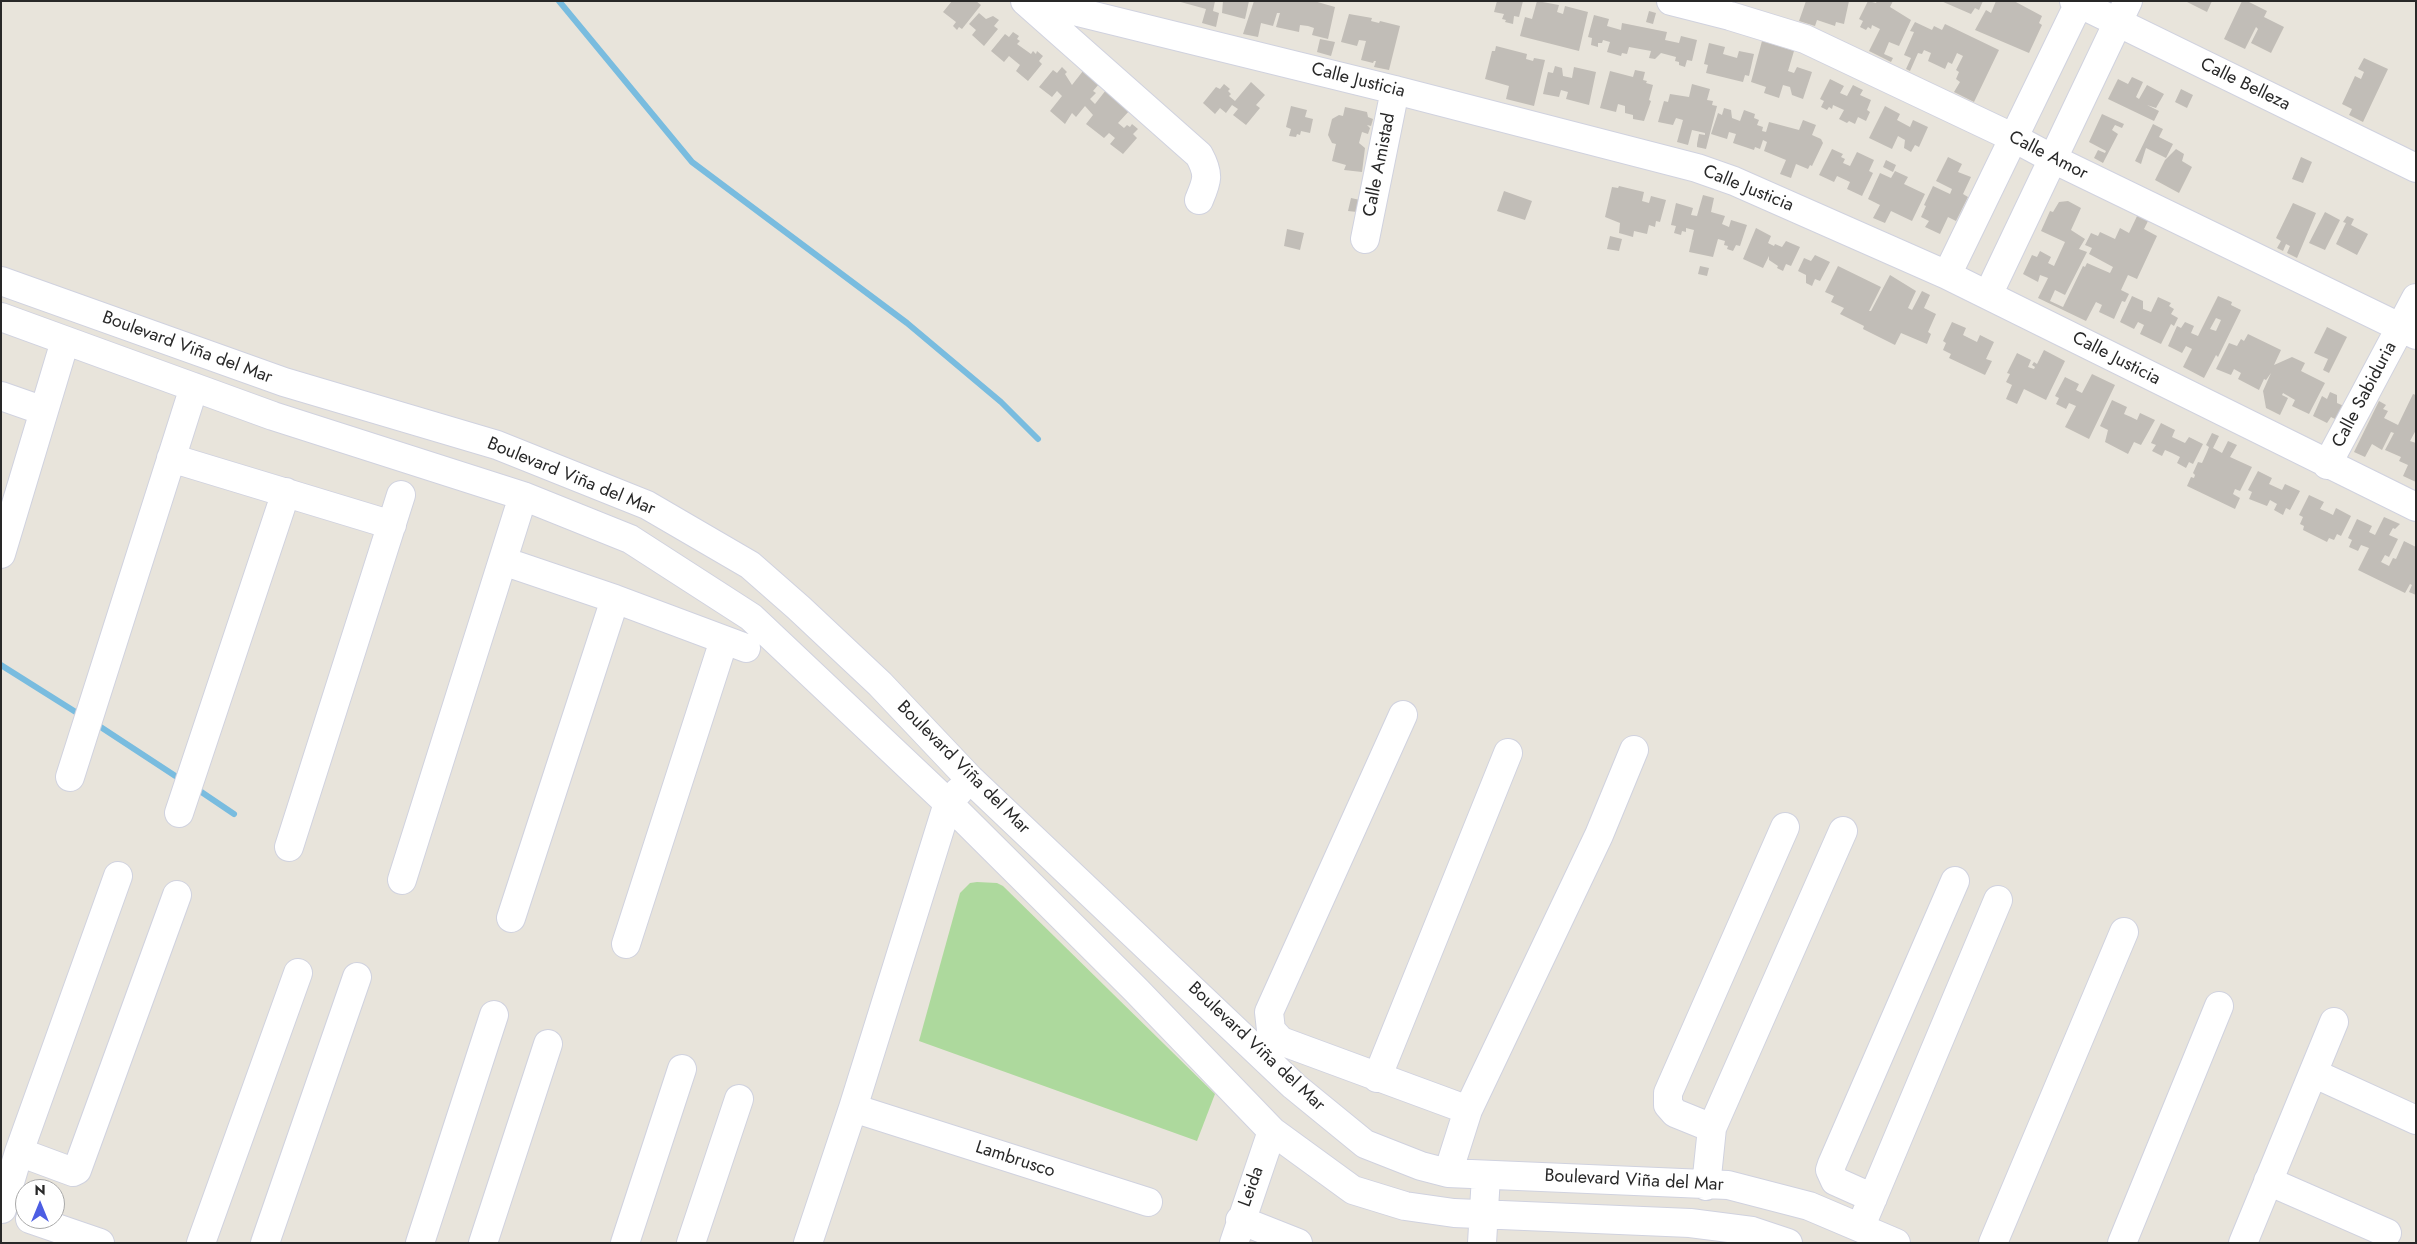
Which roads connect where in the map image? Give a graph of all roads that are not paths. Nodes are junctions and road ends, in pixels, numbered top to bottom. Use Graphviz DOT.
graph roads {
  1 [pos="1025,1"];
  2 [pos="1033,1"];
  3 [pos="1671,1"];
  4 [pos="2078,2"];
  5 [pos="2122,12"];
  6 [pos="1395,90"];
  7 [pos="2012,137"];
  8 [pos="2053,159"];
  9 [pos="2416,168"];
  10 [pos="1199,200"];
  11 [pos="1365,239"];
  12 [pos="1946,275"];
  13 [pos="1,281"];
  14 [pos="1988,295"];
  15 [pos="2416,298"];
  16 [pos="1,318"];
  17 [pos="2408,332"];
  18 [pos="65,341"];
  19 [pos="284,382"];
  20 [pos="194,387"];
  21 [pos="1,396"];
  22 [pos="44,411"];
  23 [pos="273,416"];
  24 [pos="171,458"];
  25 [pos="2328,465"];
  26 [pos="286,492"];
  27 [pos="401,495"];
  28 [pos="523,496"];
  29 [pos="2416,508"];
  30 [pos="392,525"];
  31 [pos="1,554"];
  32 [pos="503,561"];
  33 [pos="615,599"];
  34 [pos="1403,716"];
  35 [pos="1634,750"];
  36 [pos="1508,753"];
  37 [pos="70,777"];
  38 [pos="970,779"];
  39 [pos="948,803"];
  40 [pos="179,813"];
  41 [pos="1785,827"];
  42 [pos="1843,831"];
  43 [pos="288,847"];
  44 [pos="118,876"];
  45 [pos="402,880"];
  46 [pos="1955,881"];
  47 [pos="177,895"];
  48 [pos="1998,900"];
  49 [pos="511,918"];
  50 [pos="2124,932"];
  51 [pos="626,944"];
  52 [pos="298,973"];
  53 [pos="357,977"];
  54 [pos="2219,1006"];
  55 [pos="494,1015"];
  56 [pos="2334,1022"];
  57 [pos="548,1044"];
  58 [pos="682,1068"];
  59 [pos="2313,1074"];
  60 [pos="1377,1078"];
  61 [pos="739,1099"];
  62 [pos="853,1108"];
  63 [pos="1468,1110"];
  64 [pos="2416,1120"];
  65 [pos="1712,1128"];
  66 [pos="1272,1131"];
  67 [pos="19,1152"];
  68 [pos="1448,1173"];
  69 [pos="1486,1176"];
  70 [pos="2268,1181"];
  71 [pos="1706,1186"];
  72 [pos="1873,1198"];
  73 [pos="1148,1202"];
  74 [pos="10,1212"];
  75 [pos="1485,1215"];
  76 [pos="1860,1228"];
  77 [pos="59,1229"];
  78 [pos="1237,1232"];
  79 [pos="2387,1233"];
  80 [pos="210,1240"];
  81 [pos="813,1242"];
  82 [pos="100,1243"];
  83 [pos="265,1243"];
  84 [pos="420,1243"];
  85 [pos="483,1243"];
  86 [pos="625,1243"];
  87 [pos="692,1243"];
  88 [pos="1298,1243"];
  89 [pos="1482,1243"];
  90 [pos="1788,1243"];
  91 [pos="1896,1243"];
  92 [pos="1993,1243"];
  93 [pos="2122,1243"];
  94 [pos="2243,1243"];
  1 -- 10 [label="street"];
  2 -- 6 [label="street, Calle Justicia"];
  3 -- 7 [label="street, Calle Amor"];
  4 -- 5 [label="street, Calle Belleza"];
  4 -- 7 [label="street"];
  5 -- 8 [label="street"];
  5 -- 9 [label="street, Calle Belleza"];
  6 -- 11 [label="street, Calle Amistad"];
  6 -- 12 [label="street, Calle Justicia"];
  7 -- 8 [label="street, Calle Amor"];
  7 -- 12 [label="street"];
  8 -- 14 [label="street"];
  8 -- 17 [label="street, Calle Amor"];
  12 -- 14 [label="street, Calle Justicia"];
  13 -- 19 [label="street, Boulevard Viña del Mar"];
  14 -- 25 [label="street, Calle Justicia"];
  15 -- 17 [label="street, Calle Sabiduria"];
  16 -- 18 [label="street, Boulevard Viña del Mar"];
  17 -- 25 [label="street, Calle Sabiduria"];
  18 -- 20 [label="street, Boulevard Viña del Mar"];
  18 -- 22 [label="street"];
  19 -- 23 [label="street"];
  19 -- 38 [label="street, Boulevard Viña del Mar"];
  20 -- 23 [label="street, Boulevard Viña del Mar"];
  20 -- 24 [label="street"];
  21 -- 22 [label="street"];
  22 -- 31 [label="street"];
  23 -- 28 [label="street, Boulevard Viña del Mar"];
  24 -- 26 [label="street"];
  24 -- 37 [label="street"];
  25 -- 29 [label="street, Calle Justicia"];
  26 -- 30 [label="street"];
  26 -- 40 [label="street"];
  27 -- 30 [label="street"];
  28 -- 32 [label="street"];
  28 -- 39 [label="street, Boulevard Viña del Mar"];
  30 -- 43 [label="street"];
  32 -- 33 [label="street"];
  32 -- 45 [label="street"];
  33 -- 49 [label="street"];
  33 -- 51 [label="street"];
  34 -- 60 [label="street"];
  35 -- 63 [label="street"];
  36 -- 60 [label="street"];
  38 -- 39 [label="street"];
  38 -- 68 [label="street, Boulevard Viña del Mar"];
  39 -- 62 [label="street"];
  39 -- 66 [label="street, Boulevard Viña del Mar"];
  41 -- 65 [label="street"];
  42 -- 65 [label="street"];
  44 -- 67 [label="street"];
  46 -- 72 [label="street"];
  47 -- 67 [label="street"];
  48 -- 72 [label="street"];
  50 -- 92 [label="street"];
  52 -- 80 [label="street"];
  53 -- 83 [label="street"];
  54 -- 93 [label="street"];
  55 -- 84 [label="street"];
  56 -- 59 [label="street"];
  57 -- 85 [label="street"];
  58 -- 86 [label="street"];
  59 -- 64 [label="street"];
  59 -- 70 [label="street"];
  60 -- 63 [label="street"];
  61 -- 87 [label="street"];
  62 -- 73 [label="street, Lambrusco"];
  62 -- 81 [label="street"];
  63 -- 68 [label="street"];
  65 -- 71 [label="street"];
  66 -- 75 [label="street, Boulevard Viña del Mar"];
  66 -- 78 [label="street, Leida"];
  67 -- 74 [label="street"];
  68 -- 69 [label="street, Boulevard Viña del Mar"];
  69 -- 71 [label="street, Boulevard Viña del Mar"];
  69 -- 75 [label="street"];
  70 -- 79 [label="street"];
  70 -- 94 [label="street"];
  71 -- 76 [label="street, Boulevard Viña del Mar"];
  72 -- 76 [label="street"];
  75 -- 89 [label="street"];
  75 -- 90 [label="street, Boulevard Viña del Mar"];
  76 -- 91 [label="street, Boulevard Viña del Mar"];
  77 -- 82 [label="street"];
  78 -- 88 [label="street"];
}
